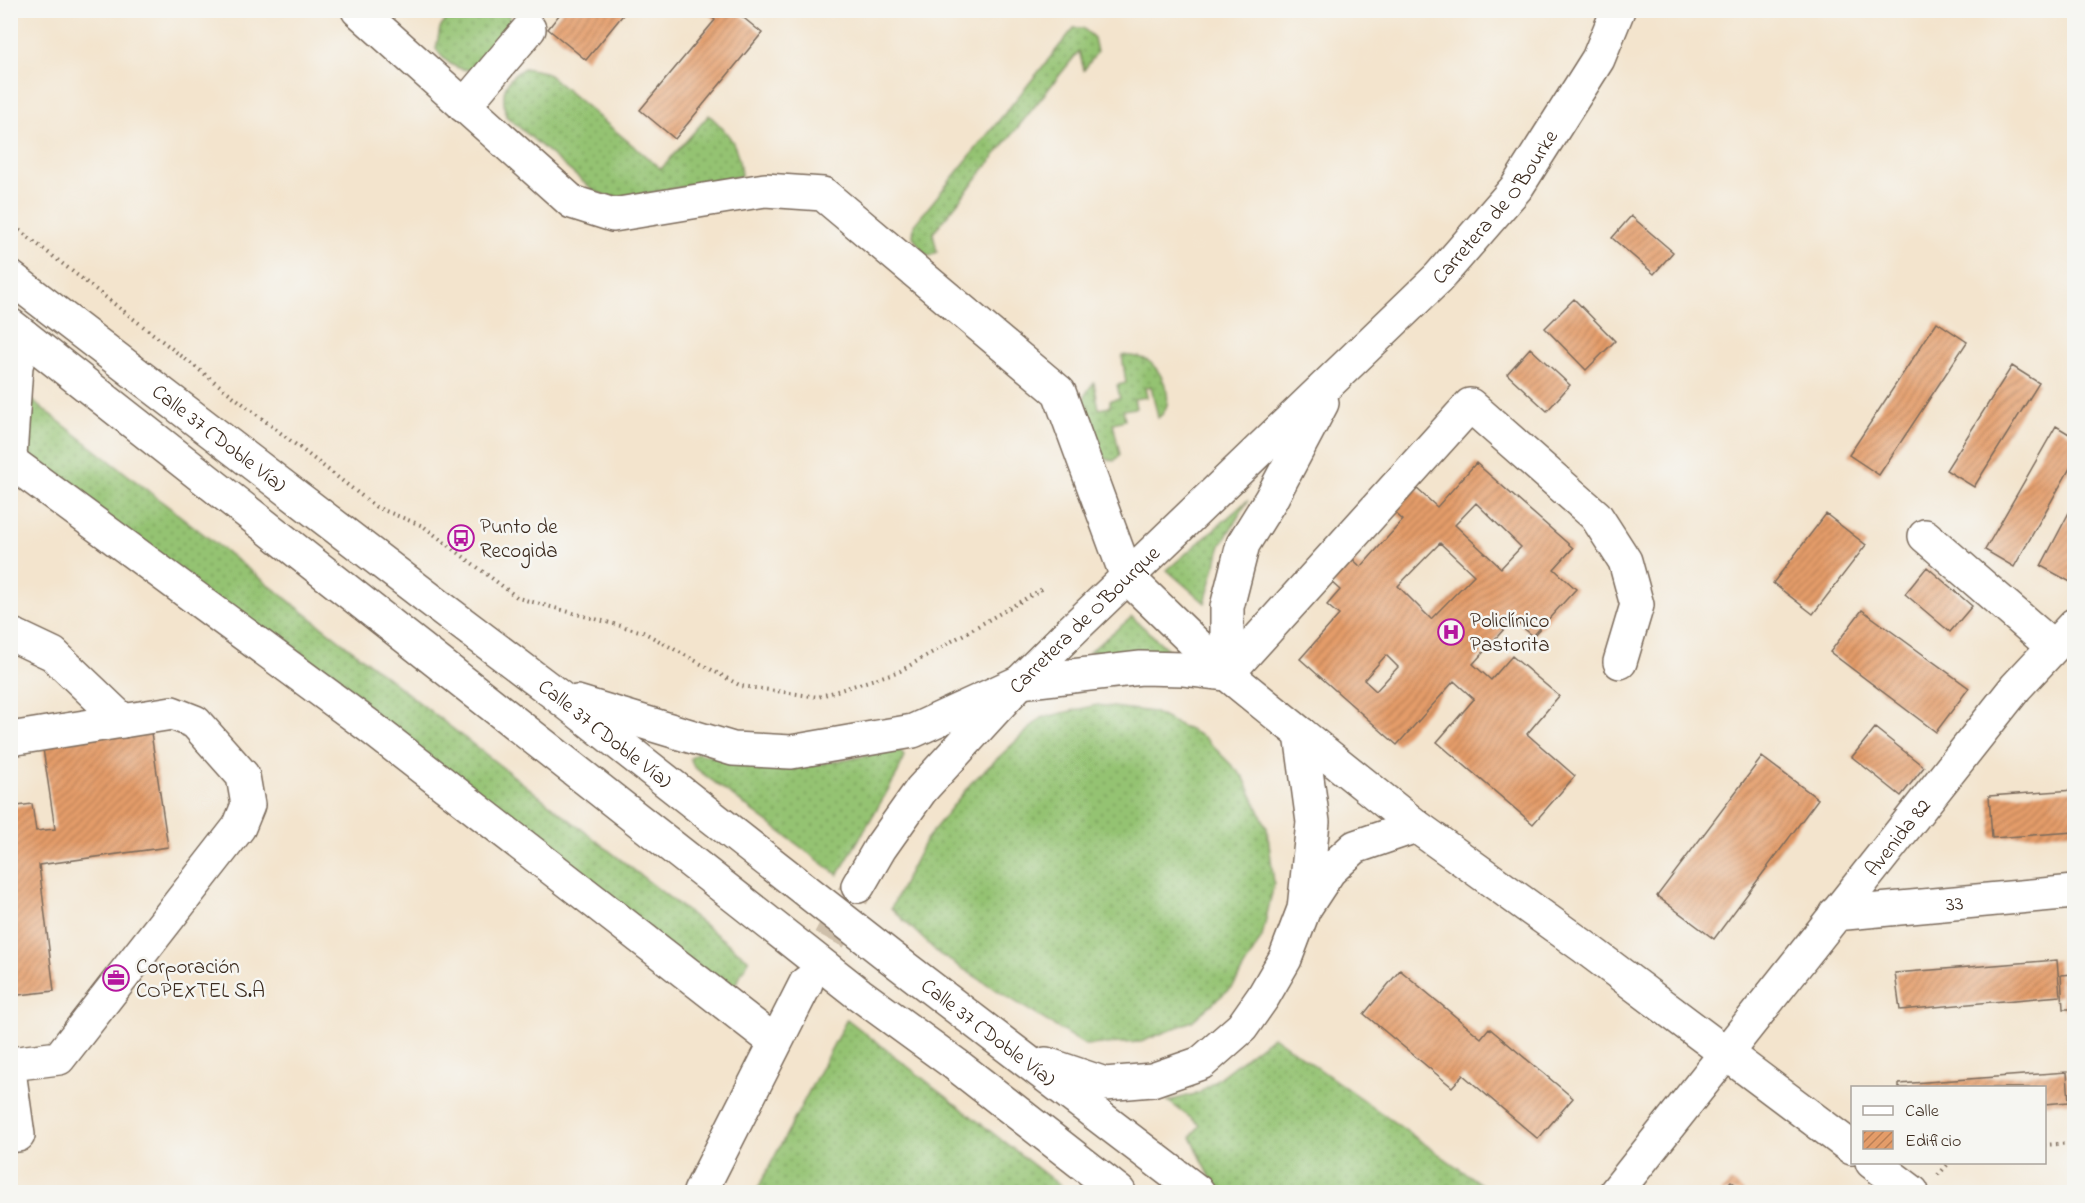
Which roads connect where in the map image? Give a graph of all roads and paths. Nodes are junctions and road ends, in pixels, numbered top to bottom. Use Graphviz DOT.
graph roads {
  1 [pos="1618,10"];
  2 [pos="363,12"];
  3 [pos="529,29"];
  4 [pos="464,106"];
  5 [pos="10,223"];
  6 [pos="10,278"];
  7 [pos="17,331"];
  8 [pos="1337,375"];
  9 [pos="10,456"];
  10 [pos="10,461"];
  11 [pos="1925,536"];
  12 [pos="1127,577"];
  13 [pos="1044,588"];
  14 [pos="2064,636"];
  15 [pos="10,637"];
  16 [pos="1620,662"];
  17 [pos="1227,674"];
  18 [pos="1020,682"];
  19 [pos="558,696"];
  20 [pos="123,721"];
  21 [pos="1301,734"];
  22 [pos="10,739"];
  23 [pos="1416,826"];
  24 [pos="858,886"];
  25 [pos="2074,892"];
  26 [pos="1304,909"];
  27 [pos="1835,914"];
  28 [pos="806,983"];
  29 [pos="775,1042"];
  30 [pos="1727,1054"];
  31 [pos="1023,1056"];
  32 [pos="10,1064"];
  33 [pos="10,1078"];
  34 [pos="10,1136"];
  35 [pos="2074,1143"];
  36 [pos="2046,1145"];
  37 [pos="1851,1147"];
  38 [pos="1875,1164"];
  39 [pos="700,1192"];
  40 [pos="1119,1192"];
  41 [pos="1198,1192"];
  42 [pos="1616,1192"];
  43 [pos="1912,1192"];
  1 -- 8 [label="main road, Carretera de O'Bourke"];
  2 -- 4 [label="main road"];
  3 -- 4 [label="main road"];
  4 -- 12 [label="main road"];
  5 -- 13 [label="path"];
  6 -- 19 [label="main road, Calle 37 (Doble Vía)"];
  7 -- 9 [label="main road"];
  7 -- 40 [label="main road, Calle 37 (Doble Vía)"];
  8 -- 12 [label="main road, Carretera de O'Bourque"];
  8 -- 17 [label="main road"];
  10 -- 29 [label="main road"];
  11 -- 14 [label="main road"];
  12 -- 17 [label="main road"];
  12 -- 18 [label="main road, Carretera de O'Bourque"];
  14 -- 27 [label="main road, Avenida 82"];
  15 -- 20 [label="main road"];
  16 -- 17 [label="main road"];
  17 -- 18 [label="main road"];
  17 -- 21 [label="main road"];
  18 -- 19 [label="main road"];
  18 -- 24 [label="main road, Carretera de O'Bourque"];
  19 -- 31 [label="main road, Calle 37 (Doble Vía)"];
  20 -- 22 [label="main road"];
  20 -- 32 [label="main road"];
  21 -- 23 [label="main road"];
  21 -- 26 [label="main road"];
  23 -- 26 [label="main road"];
  23 -- 30 [label="main road"];
  25 -- 27 [label="main road, 33"];
  26 -- 31 [label="main road"];
  27 -- 30 [label="main road, Avenida 82"];
  28 -- 29 [label="main road"];
  29 -- 39 [label="main road"];
  30 -- 37 [label="main road"];
  30 -- 42 [label="main road, Avenida 82"];
  31 -- 41 [label="main road, Calle 37 (Doble Vía)"];
  33 -- 34 [label="main road"];
  35 -- 36 [label="path"];
  38 -- 43 [label="main road"];
}
